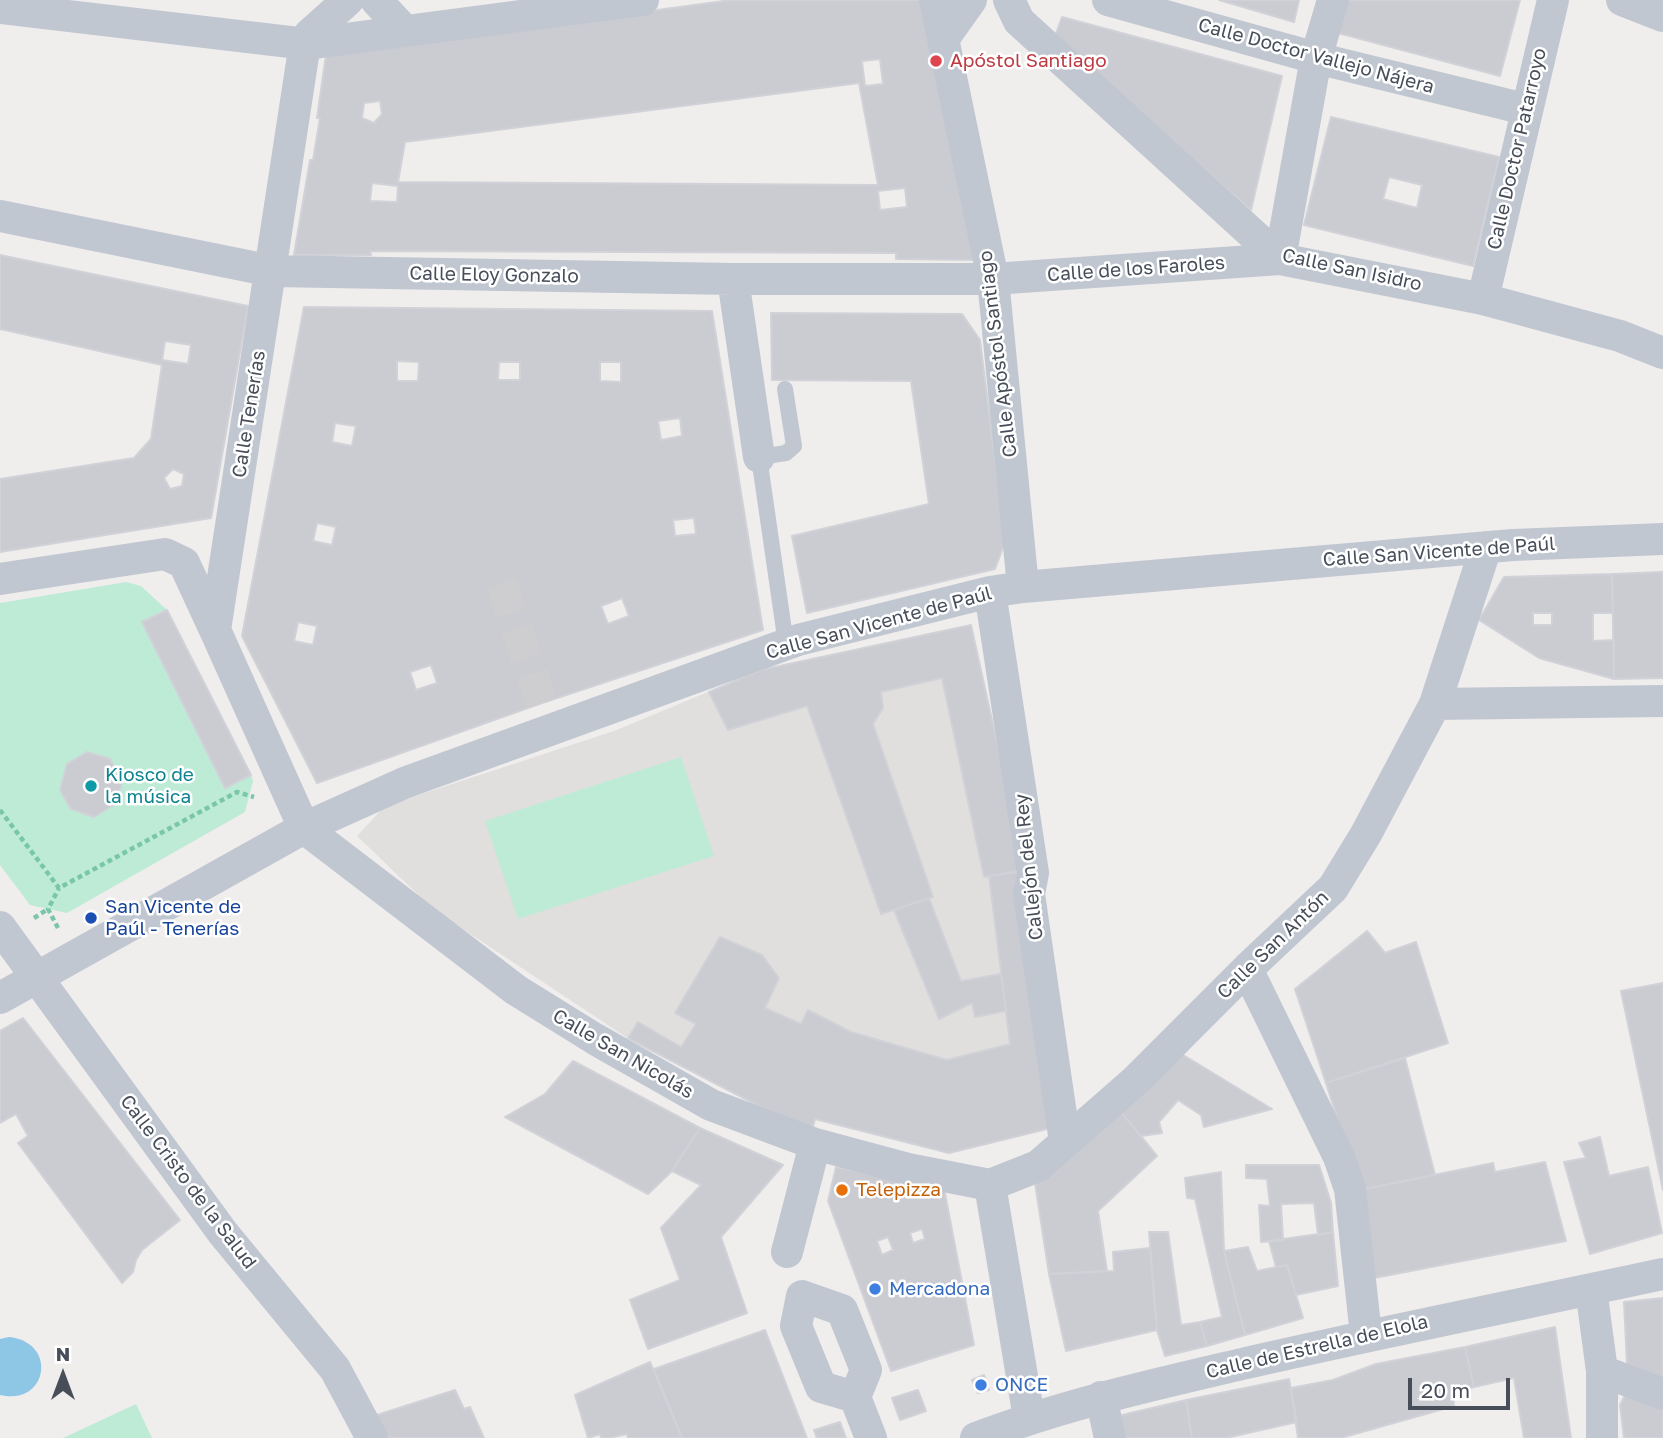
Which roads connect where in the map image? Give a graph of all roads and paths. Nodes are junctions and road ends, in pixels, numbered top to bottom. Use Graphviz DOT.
graph roads {
  1 [pos="348,0"];
  2 [pos="376,0"];
  3 [pos="643,0"];
  4 [pos="935,0"];
  5 [pos="971,0"];
  6 [pos="1009,0"];
  7 [pos="1108,0"];
  8 [pos="1333,0"];
  9 [pos="1553,0"];
  10 [pos="1622,0"];
  11 [pos="0,8"];
  12 [pos="1663,16"];
  13 [pos="405,31"];
  14 [pos="944,38"];
  15 [pos="307,44"];
  16 [pos="1316,58"];
  17 [pos="1525,109"];
  18 [pos="0,216"];
  19 [pos="1280,259"];
  20 [pos="272,271"];
  21 [pos="733,279"];
  22 [pos="993,279"];
  23 [pos="1483,299"];
  24 [pos="1663,353"];
  25 [pos="785,389"];
  26 [pos="759,457"];
  27 [pos="1663,539"];
  28 [pos="1486,547"];
  29 [pos="0,579"];
  30 [pos="1023,587"];
  31 [pos="990,592"];
  32 [pos="215,630"];
  33 [pos="786,644"];
  34 [pos="1663,701"];
  35 [pos="1435,704"];
  36 [pos="0,810"];
  37 [pos="300,819"];
  38 [pos="58,888"];
  39 [pos="0,927"];
  40 [pos="73,957"];
  41 [pos="1247,969"];
  42 [pos="37,977"];
  43 [pos="0,998"];
  44 [pos="1065,1142"];
  45 [pos="815,1144"];
  46 [pos="990,1185"];
  47 [pos="787,1252"];
  48 [pos="1663,1273"];
  49 [pos="1591,1289"];
  50 [pos="1366,1335"];
  51 [pos="1602,1371"];
  52 [pos="1663,1394"];
  53 [pos="855,1397"];
  54 [pos="1101,1397"];
  55 [pos="1029,1418"];
  56 [pos="372,1438"];
  57 [pos="871,1438"];
  58 [pos="976,1438"];
  59 [pos="1110,1438"];
  60 [pos="1602,1438"];
  1 -- 15 [label="street"];
  2 -- 13 [label="street"];
  3 -- 13 [label="street"];
  4 -- 14 [label="street, Calle Apóstol Santiago"];
  5 -- 14 [label="street"];
  6 -- 19 [label="street, Calle San Isidro"];
  7 -- 16 [label="street, Calle Doctor Vallejo Nájera"];
  8 -- 16 [label="street"];
  9 -- 17 [label="street, Calle Doctor Patarroyo"];
  10 -- 12 [label="street"];
  11 -- 15 [label="street"];
  13 -- 15 [label="street"];
  14 -- 22 [label="street, Calle Apóstol Santiago"];
  15 -- 20 [label="street, Calle Tenerías"];
  16 -- 17 [label="street, Calle Doctor Vallejo Nájera"];
  16 -- 19 [label="street"];
  17 -- 23 [label="street, Calle Doctor Patarroyo"];
  18 -- 20 [label="street, Calle Eloy Gonzalo"];
  19 -- 22 [label="street, Calle de los Faroles"];
  19 -- 23 [label="street, Calle San Isidro"];
  20 -- 21 [label="street, Calle Eloy Gonzalo"];
  20 -- 32 [label="street, Calle Tenerías"];
  21 -- 22 [label="street, Calle Eloy Gonzalo"];
  21 -- 26 [label="street"];
  22 -- 30 [label="street, Calle Apóstol Santiago"];
  23 -- 24 [label="street, Calle San Isidro"];
  25 -- 26 [label="lane"];
  26 -- 33 [label="lane"];
  27 -- 28 [label="street, Calle San Vicente de Paúl"];
  28 -- 30 [label="street, Calle San Vicente de Paúl"];
  28 -- 35 [label="street, Calle San Antón"];
  29 -- 32 [label="street"];
  30 -- 31 [label="street, Calle San Vicente de Paúl"];
  31 -- 33 [label="street, Calle San Vicente de Paúl"];
  31 -- 44 [label="street, Callejón del Rey"];
  32 -- 37 [label="street"];
  33 -- 37 [label="street, Calle San Vicente de Paúl"];
  34 -- 35 [label="street"];
  35 -- 41 [label="street, Calle San Antón"];
  36 -- 38 [label="path"];
  37 -- 38 [label="path"];
  37 -- 40 [label="street, Calle San Vicente de Paúl"];
  37 -- 45 [label="street, Calle San Nicolás"];
  38 -- 40 [label="path"];
  39 -- 42 [label="street, Calle Cristo de la Salud"];
  40 -- 42 [label="street, Calle San Vicente de Paúl"];
  41 -- 44 [label="street, Calle San Antón"];
  41 -- 50 [label="street"];
  42 -- 43 [label="street, Calle San Vicente de Paúl"];
  42 -- 56 [label="street, Calle Cristo de la Salud"];
  44 -- 46 [label="street, Calle San Antón"];
  45 -- 46 [label="street, Calle San Nicolás"];
  45 -- 47 [label="street"];
  46 -- 55 [label="street"];
  48 -- 49 [label="street, Calle de Estrella de Elola"];
  49 -- 50 [label="street, Calle de Estrella de Elola"];
  49 -- 51 [label="street"];
  50 -- 54 [label="street, Calle de Estrella de Elola"];
  51 -- 52 [label="street"];
  51 -- 60 [label="street"];
  53 -- 57 [label="street"];
  54 -- 55 [label="street, Calle de Estrella de Elola"];
  54 -- 59 [label="street"];
  55 -- 58 [label="street, Calle de Estrella de Elola"];
}
